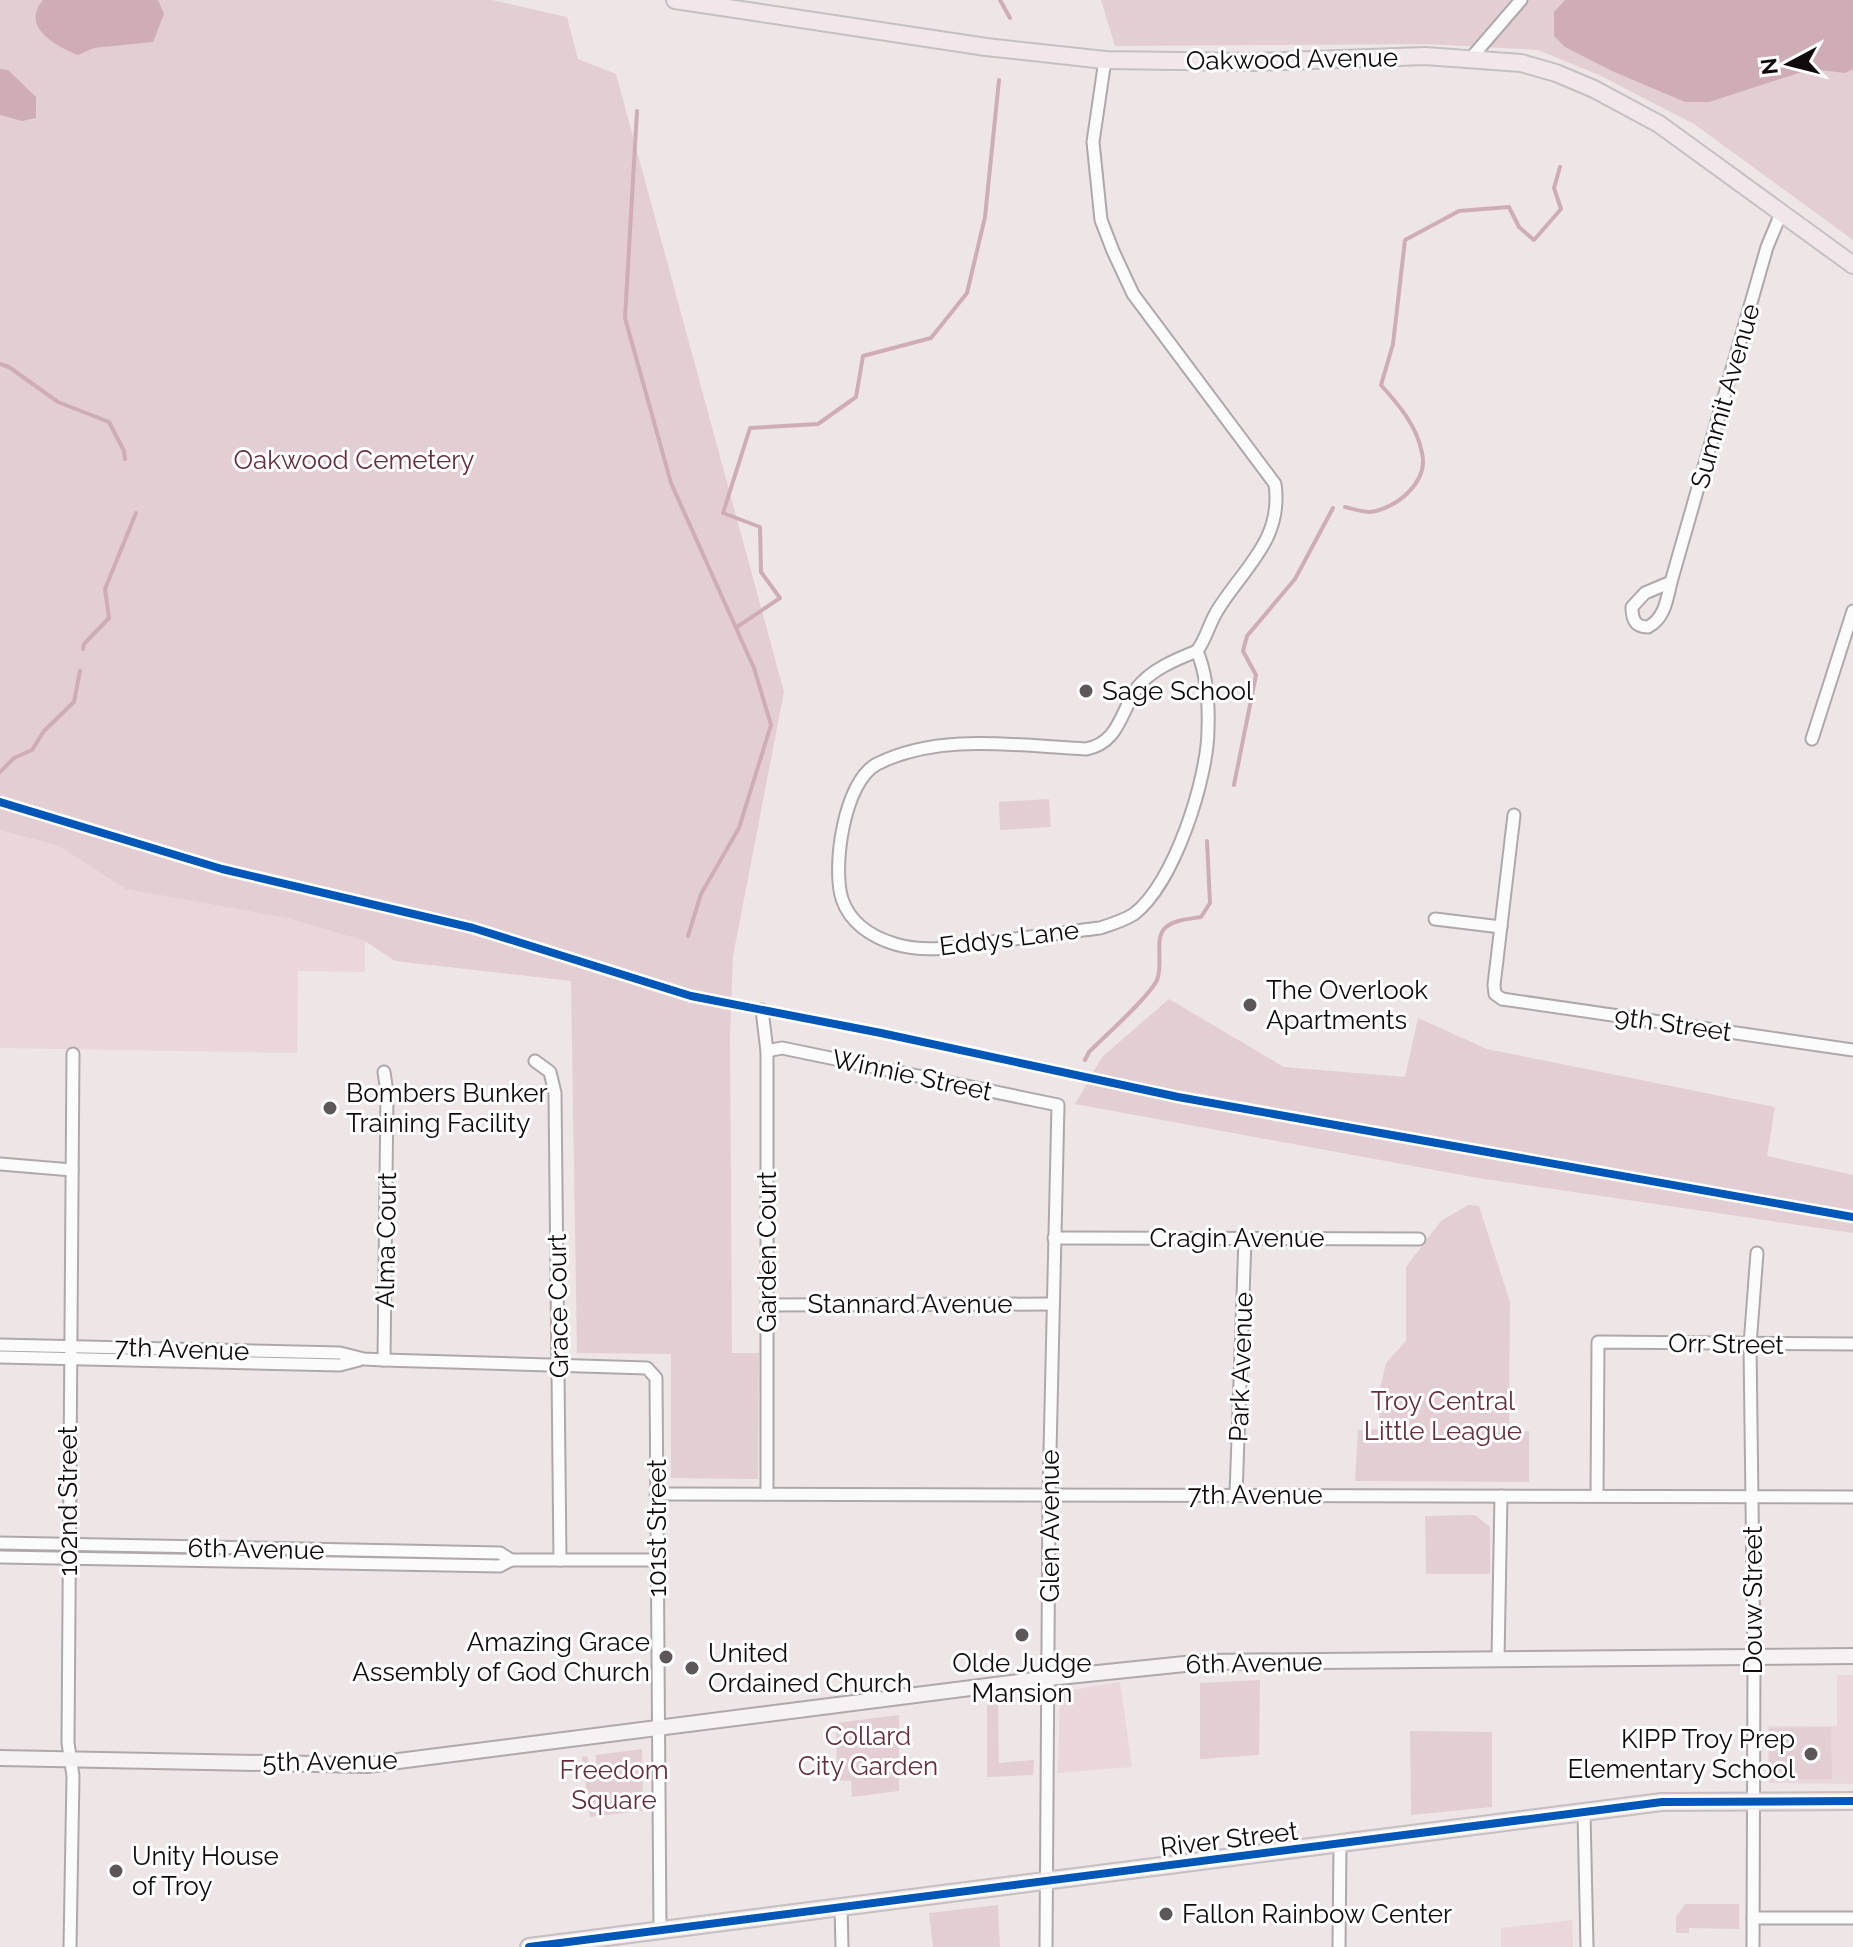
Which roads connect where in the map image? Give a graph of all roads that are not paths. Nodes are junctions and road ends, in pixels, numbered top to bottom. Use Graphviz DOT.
graph roads {
  1 [pos="675,0"];
  2 [pos="1521,0"];
  3 [pos="1471,58"];
  4 [pos="1105,60"];
  5 [pos="1782,211"];
  6 [pos="1853,265"];
  7 [pos="1671,582"];
  8 [pos="1853,611"];
  9 [pos="1197,651"];
  10 [pos="1812,739"];
  11 [pos="1514,815"];
  12 [pos="1435,919"];
  13 [pos="1501,927"];
  14 [pos="762,1010"];
  15 [pos="1853,1050"];
  16 [pos="767,1051"];
  17 [pos="73,1054"];
  18 [pos="535,1061"];
  19 [pos="384,1072"];
  20 [pos="1058,1105"];
  21 [pos="0,1164"];
  22 [pos="72,1170"];
  23 [pos="1054,1238"];
  24 [pos="1245,1239"];
  25 [pos="1419,1239"];
  26 [pos="1757,1253"];
  27 [pos="1053,1304"];
  28 [pos="768,1305"];
  29 [pos="1853,1344"];
  30 [pos="0,1345"];
  31 [pos="1750,1345"];
  32 [pos="70,1352"];
  33 [pos="0,1357"];
  34 [pos="384,1360"];
  35 [pos="559,1367"];
  36 [pos="647,1368"];
  37 [pos="656,1494"];
  38 [pos="767,1494"];
  39 [pos="1049,1495"];
  40 [pos="1236,1495"];
  41 [pos="1501,1496"];
  42 [pos="1597,1496"];
  43 [pos="1753,1496"];
  44 [pos="1853,1497"];
  45 [pos="0,1543"];
  46 [pos="68,1551"];
  47 [pos="0,1557"];
  48 [pos="560,1560"];
  49 [pos="657,1560"];
  50 [pos="1754,1656"];
  51 [pos="1853,1656"];
  52 [pos="1498,1659"];
  53 [pos="1049,1678"];
  54 [pos="658,1728"];
  55 [pos="0,1758"];
  56 [pos="71,1760"];
  57 [pos="1753,1800"];
  58 [pos="1853,1801"];
  59 [pos="1584,1814"];
  60 [pos="1340,1845"];
  61 [pos="1046,1882"];
  62 [pos="841,1905"];
  63 [pos="1753,1918"];
  64 [pos="1853,1918"];
  65 [pos="660,1930"];
  66 [pos="70,1947"];
  67 [pos="529,1947"];
  68 [pos="842,1947"];
  69 [pos="1046,1947"];
  70 [pos="1339,1947"];
  71 [pos="1587,1947"];
  72 [pos="1753,1947"];
  1 -- 4 [label="main road, Oakwood Avenue"];
  2 -- 3 [label="street"];
  3 -- 4 [label="main road, Oakwood Avenue"];
  3 -- 5 [label="main road, Oakwood Avenue"];
  4 -- 9 [label="street"];
  5 -- 6 [label="main road, Oakwood Avenue"];
  5 -- 7 [label="street, Summit Avenue"];
  8 -- 10 [label="street"];
  9 -- 9 [label="street, Eddys Lane"];
  11 -- 13 [label="street"];
  12 -- 13 [label="street"];
  13 -- 15 [label="street, 9th Street"];
  14 -- 16 [label="street, Garden Court"];
  16 -- 20 [label="street, Winnie Street"];
  16 -- 28 [label="street, Garden Court"];
  17 -- 22 [label="street, 102nd Street"];
  18 -- 35 [label="street, Grace Court"];
  19 -- 34 [label="street, Alma Court"];
  20 -- 23 [label="street, Glen Avenue"];
  21 -- 22 [label="street"];
  22 -- 32 [label="street, 102nd Street"];
  23 -- 24 [label="street, Cragin Avenue"];
  23 -- 27 [label="street, Glen Avenue"];
  24 -- 25 [label="street, Cragin Avenue"];
  24 -- 40 [label="street, Park Avenue"];
  26 -- 31 [label="street, Douw Street"];
  27 -- 28 [label="street, Stannard Avenue"];
  27 -- 39 [label="street, Glen Avenue"];
  28 -- 38 [label="street, Garden Court"];
  29 -- 31 [label="street, Orr Street"];
  30 -- 32 [label="street, 7th Avenue"];
  31 -- 42 [label="street, Orr Street"];
  31 -- 43 [label="street, Douw Street"];
  32 -- 33 [label="street, 7th Avenue"];
  32 -- 34 [label="street, 7th Avenue"];
  32 -- 46 [label="street, 102nd Street"];
  34 -- 35 [label="street, 7th Avenue"];
  35 -- 36 [label="street, 7th Avenue"];
  35 -- 48 [label="street, Grace Court"];
  36 -- 37 [label="street, 101st Street"];
  37 -- 38 [label="street, 7th Avenue"];
  37 -- 49 [label="street, 101st Street"];
  38 -- 39 [label="street, 7th Avenue"];
  39 -- 40 [label="street, 7th Avenue"];
  39 -- 53 [label="street, Glen Avenue"];
  40 -- 41 [label="street, 7th Avenue"];
  41 -- 42 [label="street, 7th Avenue"];
  41 -- 52 [label="street"];
  42 -- 43 [label="street, 7th Avenue"];
  43 -- 44 [label="street, 7th Avenue"];
  43 -- 50 [label="street, Douw Street"];
  45 -- 46 [label="street, 6th Avenue"];
  46 -- 47 [label="street, 6th Avenue"];
  46 -- 48 [label="street, 6th Avenue"];
  46 -- 56 [label="street, 102nd Street"];
  48 -- 49 [label="street, 6th Avenue"];
  49 -- 54 [label="street, 101st Street"];
  50 -- 51 [label="street, 6th Avenue"];
  50 -- 52 [label="street, 6th Avenue"];
  50 -- 57 [label="street, Douw Street"];
  52 -- 53 [label="street, 6th Avenue"];
  53 -- 54 [label="street, 6th Avenue"];
  53 -- 61 [label="street, Glen Avenue"];
  54 -- 56 [label="street, 5th Avenue"];
  54 -- 65 [label="street, 101st Street"];
  55 -- 56 [label="street, 5th Avenue"];
  56 -- 66 [label="street, 102nd Street"];
  57 -- 58 [label="main road, River Street"];
  57 -- 59 [label="main road, River Street"];
  57 -- 63 [label="street, Douw Street"];
  59 -- 60 [label="main road, River Street"];
  59 -- 71 [label="street"];
  60 -- 61 [label="main road, River Street"];
  60 -- 70 [label="street"];
  61 -- 62 [label="main road, River Street"];
  61 -- 69 [label="street, Glen Avenue"];
  62 -- 65 [label="main road, River Street"];
  62 -- 68 [label="street"];
  63 -- 64 [label="street"];
  63 -- 72 [label="street, Douw Street"];
  65 -- 67 [label="main road, River Street"];
}
